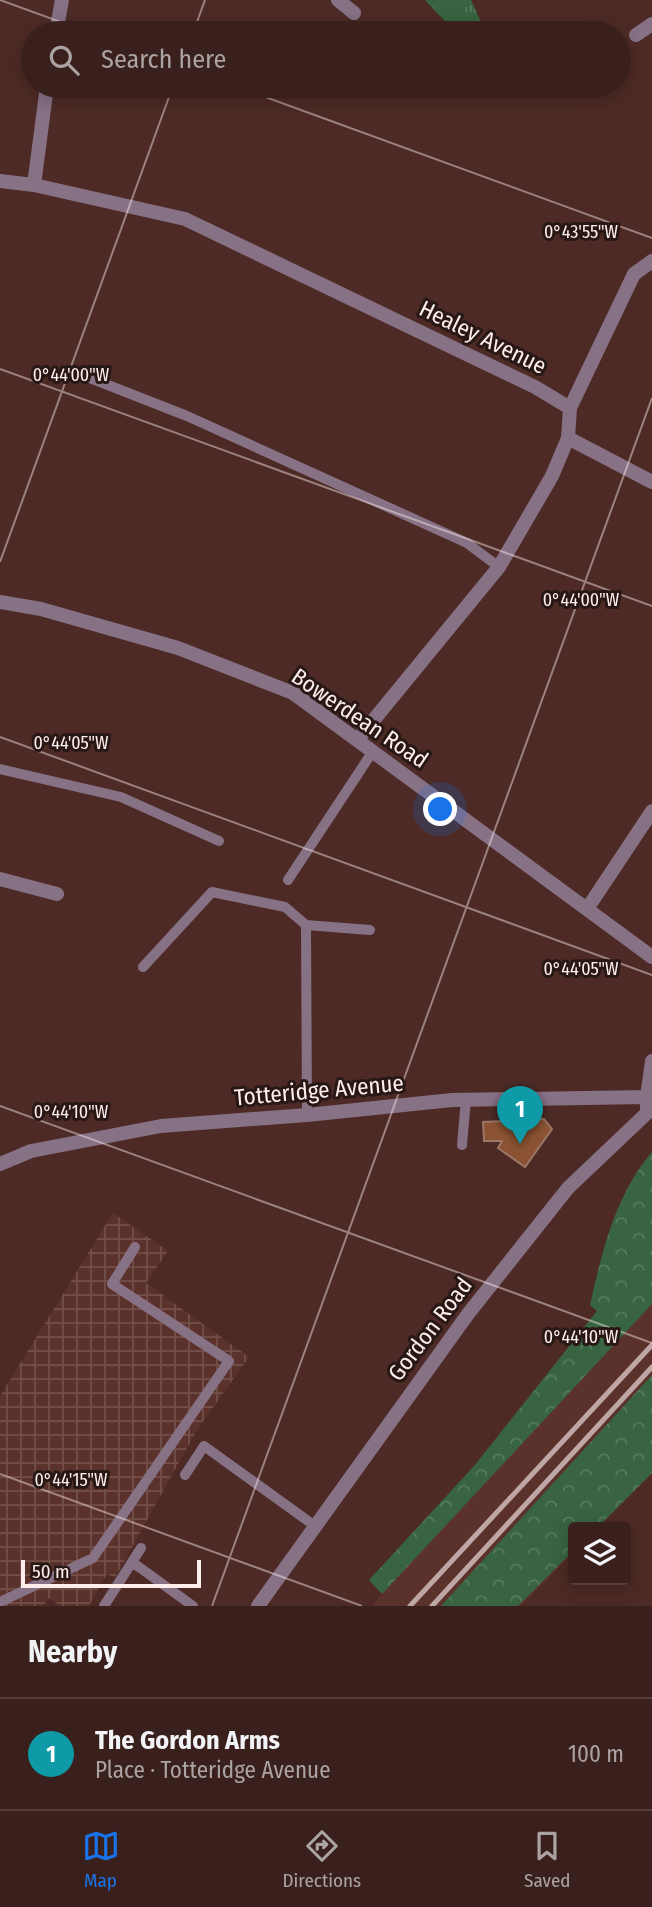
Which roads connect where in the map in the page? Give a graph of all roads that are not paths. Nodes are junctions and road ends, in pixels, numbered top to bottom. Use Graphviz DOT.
graph roads {
  1 [pos="62,0"];
  2 [pos="338,0"];
  3 [pos="354,13"];
  4 [pos="58,21"];
  5 [pos="652,24"];
  6 [pos="636,35"];
  7 [pos="45,98"];
  8 [pos="0,181"];
  9 [pos="34,185"];
  10 [pos="652,261"];
  11 [pos="90,378"];
  12 [pos="570,408"];
  13 [pos="568,438"];
  14 [pos="652,482"];
  15 [pos="499,567"];
  16 [pos="0,602"];
  17 [pos="358,739"];
  18 [pos="373,751"];
  19 [pos="0,769"];
  20 [pos="652,811"];
  21 [pos="219,841"];
  22 [pos="0,879"];
  23 [pos="288,880"];
  24 [pos="57,894"];
  25 [pos="587,909"];
  26 [pos="306,925"];
  27 [pos="370,930"];
  28 [pos="652,957"];
  29 [pos="143,967"];
  30 [pos="652,1061"];
  31 [pos="649,1098"];
  32 [pos="466,1099"];
  33 [pos="307,1115"];
  34 [pos="462,1145"];
  35 [pos="0,1164"];
  36 [pos="135,1247"];
  37 [pos="185,1475"];
  38 [pos="315,1526"];
  39 [pos="141,1548"];
  40 [pos="132,1562"];
  41 [pos="0,1602"];
  42 [pos="104,1606"];
  43 [pos="193,1606"];
  44 [pos="258,1606"];
  1 -- 4 [label="street"];
  2 -- 3 [label="street"];
  5 -- 6 [label="street"];
  7 -- 9 [label="street"];
  8 -- 9 [label="street, Healey Avenue"];
  9 -- 12 [label="street, Healey Avenue"];
  10 -- 12 [label="street"];
  11 -- 15 [label="lane"];
  12 -- 13 [label="street"];
  13 -- 14 [label="street"];
  13 -- 15 [label="street"];
  15 -- 17 [label="street"];
  16 -- 17 [label="street, Bowerdean Road"];
  17 -- 18 [label="street, Bowerdean Road"];
  18 -- 23 [label="lane"];
  18 -- 25 [label="street, Bowerdean Road"];
  19 -- 21 [label="lane"];
  20 -- 25 [label="street"];
  22 -- 24 [label="street"];
  25 -- 28 [label="street, Bowerdean Road"];
  26 -- 27 [label="lane"];
  26 -- 29 [label="lane"];
  26 -- 33 [label="lane"];
  30 -- 31 [label="street"];
  31 -- 32 [label="street, Totteridge Avenue"];
  31 -- 38 [label="street, Gordon Road"];
  32 -- 33 [label="street, Totteridge Avenue"];
  32 -- 34 [label="lane"];
  33 -- 35 [label="street, Totteridge Avenue"];
  36 -- 41 [label="lane"];
  37 -- 38 [label="lane"];
  38 -- 44 [label="street, Gordon Road"];
  39 -- 40 [label="lane"];
  40 -- 42 [label="lane"];
  40 -- 43 [label="lane"];
}
